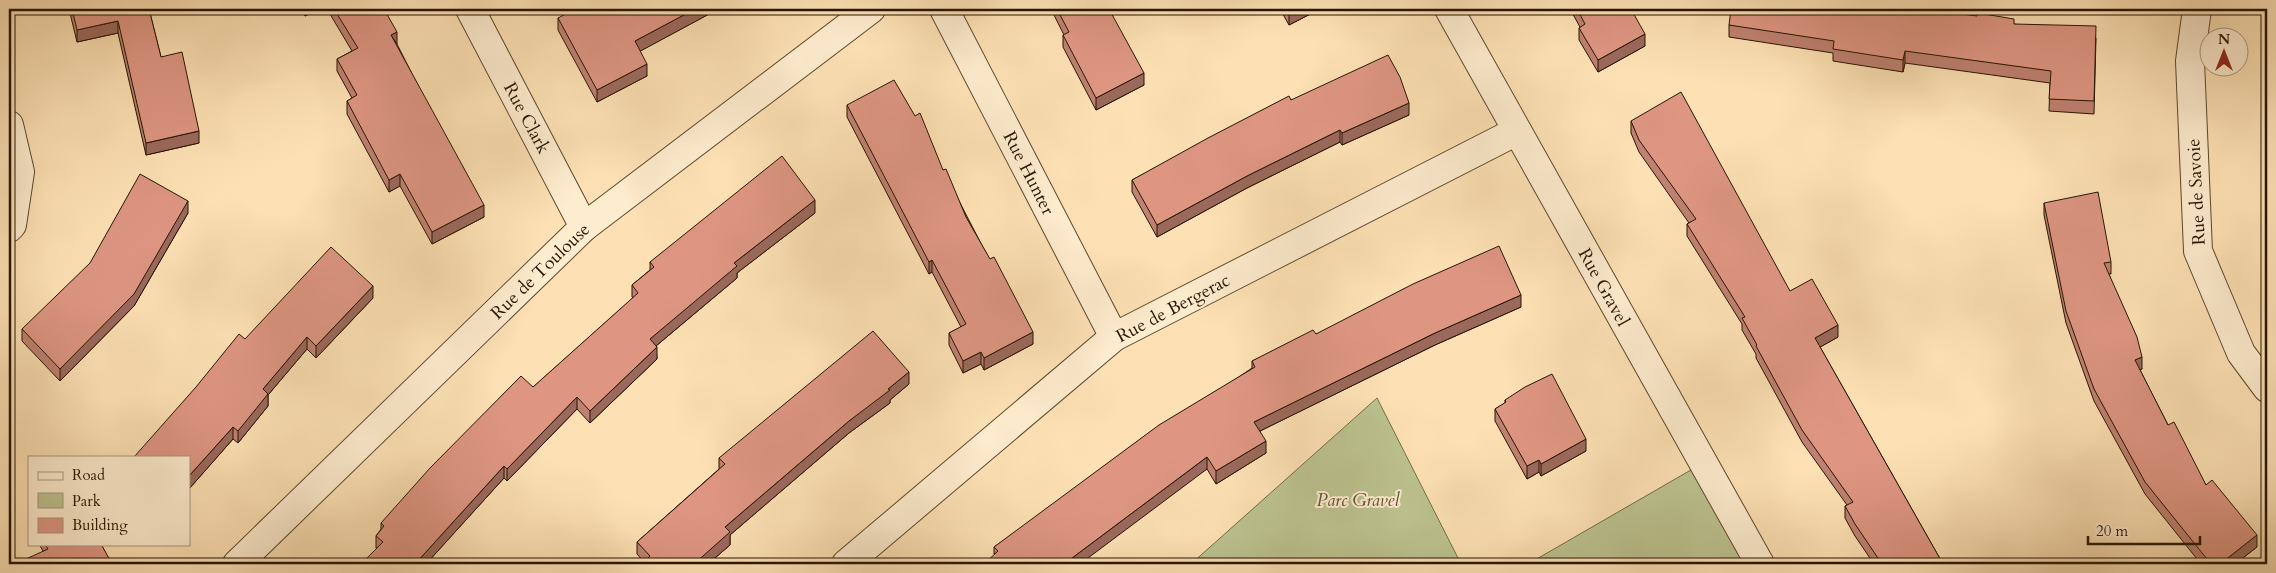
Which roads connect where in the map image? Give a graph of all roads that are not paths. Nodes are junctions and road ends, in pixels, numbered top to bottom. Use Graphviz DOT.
graph roads {
  1 [pos="470,9"];
  2 [pos="871,9"];
  3 [pos="944,9"];
  4 [pos="1449,9"];
  5 [pos="2197,9"];
  6 [pos="9,125"];
  7 [pos="1517,131"];
  8 [pos="9,228"];
  9 [pos="584,228"];
  10 [pos="1114,336"];
  11 [pos="2267,388"];
  12 [pos="237,564"];
  13 [pos="846,564"];
  14 [pos="1760,564"];
  1 -- 9 [label="street, Rue Clark"];
  2 -- 9 [label="street, Rue de Toulouse"];
  3 -- 10 [label="street, Rue Hunter"];
  4 -- 7 [label="street, Rue Gravel"];
  5 -- 11 [label="street, Rue de Savoie"];
  6 -- 8 [label="street"];
  7 -- 10 [label="street, Rue de Bergerac"];
  7 -- 14 [label="street, Rue Gravel"];
  9 -- 12 [label="street, Rue de Toulouse"];
  10 -- 13 [label="street, Rue de Bergerac"];
}
